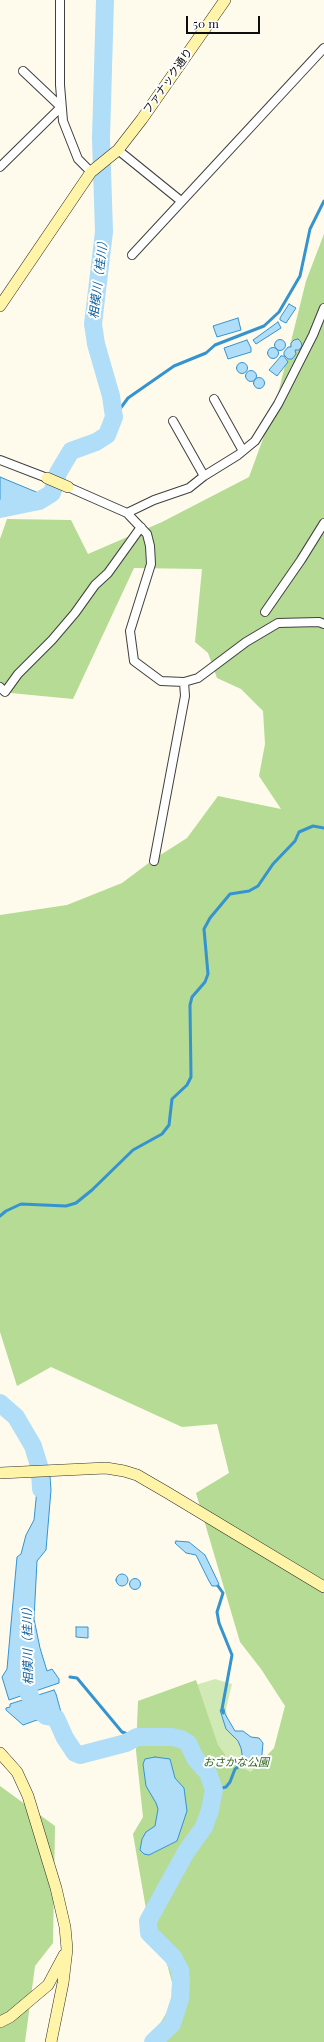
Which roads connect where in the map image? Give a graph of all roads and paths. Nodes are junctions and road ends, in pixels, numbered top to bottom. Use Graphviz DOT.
graph roads {
  1 [pos="60,0"];
  2 [pos="225,0"];
  3 [pos="324,48"];
  4 [pos="23,71"];
  5 [pos="61,107"];
  6 [pos="118,150"];
  7 [pos="0,167"];
  8 [pos="92,172"];
  9 [pos="181,201"];
  10 [pos="132,255"];
  11 [pos="0,306"];
  12 [pos="324,308"];
  13 [pos="214,399"];
  14 [pos="173,421"];
  15 [pos="243,451"];
  16 [pos="0,460"];
  17 [pos="204,476"];
  18 [pos="46,478"];
  19 [pos="68,487"];
  20 [pos="127,513"];
  21 [pos="324,523"];
  22 [pos="142,527"];
  23 [pos="265,612"];
  24 [pos="324,624"];
  25 [pos="184,682"];
  26 [pos="0,687"];
  27 [pos="154,861"];
  28 [pos="0,1473"];
  29 [pos="324,1587"];
  30 [pos="0,1753"];
  31 [pos="67,1949"];
  32 [pos="0,2022"];
  33 [pos="51,2042"];
  1 -- 5 [label="street"];
  2 -- 6 [label="street, ファナック通り"];
  3 -- 9 [label="street"];
  4 -- 5 [label="street"];
  5 -- 7 [label="street"];
  5 -- 8 [label="street"];
  6 -- 8 [label="street, ファナック通り"];
  6 -- 9 [label="street"];
  8 -- 11 [label="street, ファナック通り"];
  9 -- 10 [label="street"];
  12 -- 15 [label="street"];
  13 -- 15 [label="street"];
  14 -- 17 [label="street"];
  15 -- 17 [label="street"];
  16 -- 18 [label="street"];
  17 -- 20 [label="street"];
  18 -- 19 [label="street"];
  19 -- 20 [label="street"];
  20 -- 22 [label="street"];
  21 -- 23 [label="street"];
  22 -- 25 [label="street"];
  22 -- 26 [label="street"];
  24 -- 25 [label="street"];
  25 -- 27 [label="street"];
  28 -- 29 [label="street"];
  30 -- 31 [label="street"];
  31 -- 32 [label="street"];
  31 -- 33 [label="street"];
}
